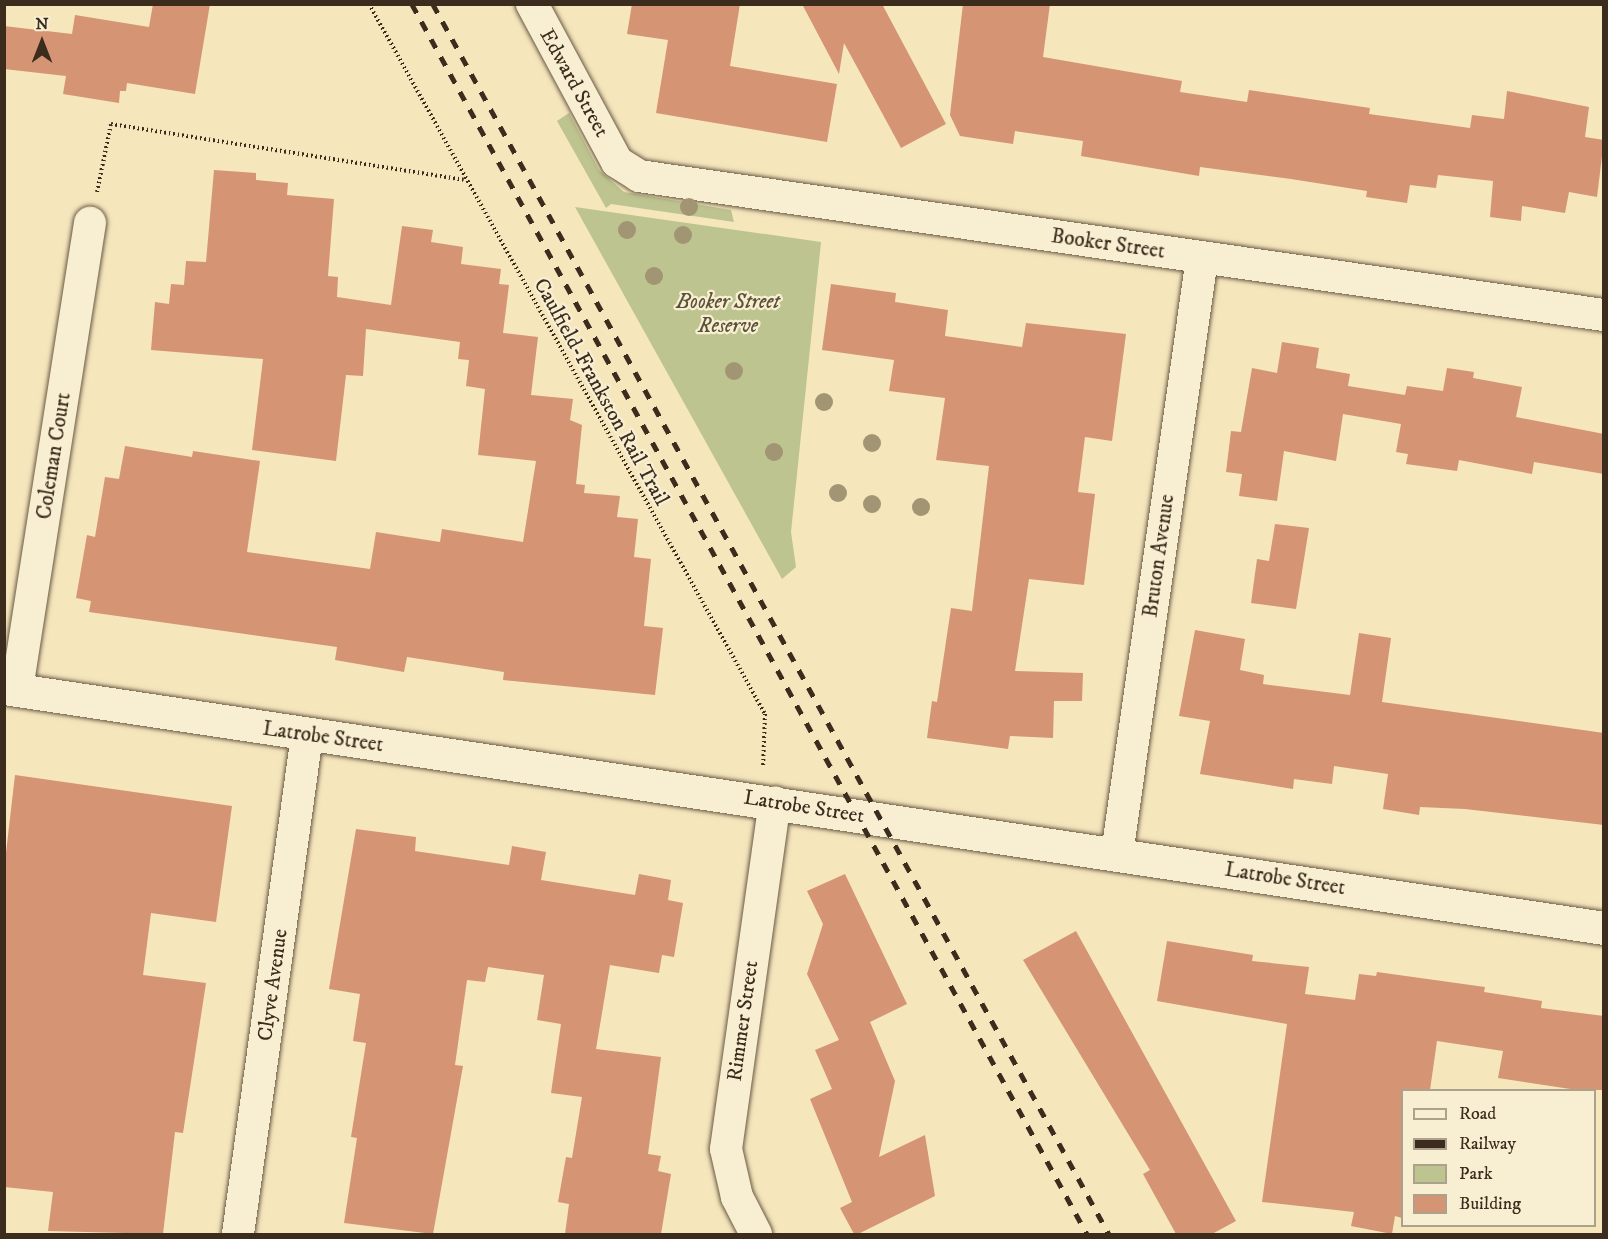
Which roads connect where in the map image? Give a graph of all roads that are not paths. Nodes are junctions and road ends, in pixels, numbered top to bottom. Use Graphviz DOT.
graph roads {
  1 [pos="532,4"];
  2 [pos="617,162"];
  3 [pos="90,223"];
  4 [pos="1202,258"];
  5 [pos="1604,315"];
  6 [pos="11,688"];
  7 [pos="307,735"];
  8 [pos="774,802"];
  9 [pos="1117,854"];
  10 [pos="1604,928"];
  11 [pos="238,1234"];
  12 [pos="756,1234"];
  1 -- 2 [label="street, Edward Street"];
  2 -- 4 [label="street, Booker Street"];
  3 -- 6 [label="street, Coleman Court"];
  4 -- 5 [label="street, Booker Street"];
  4 -- 9 [label="street, Bruton Avenue"];
  6 -- 7 [label="street, Latrobe Street"];
  7 -- 8 [label="street, Latrobe Street"];
  7 -- 11 [label="street, Clyve Avenue"];
  8 -- 9 [label="street, Latrobe Street"];
  8 -- 12 [label="street, Rimmer Street"];
  9 -- 10 [label="street, Latrobe Street"];
}
